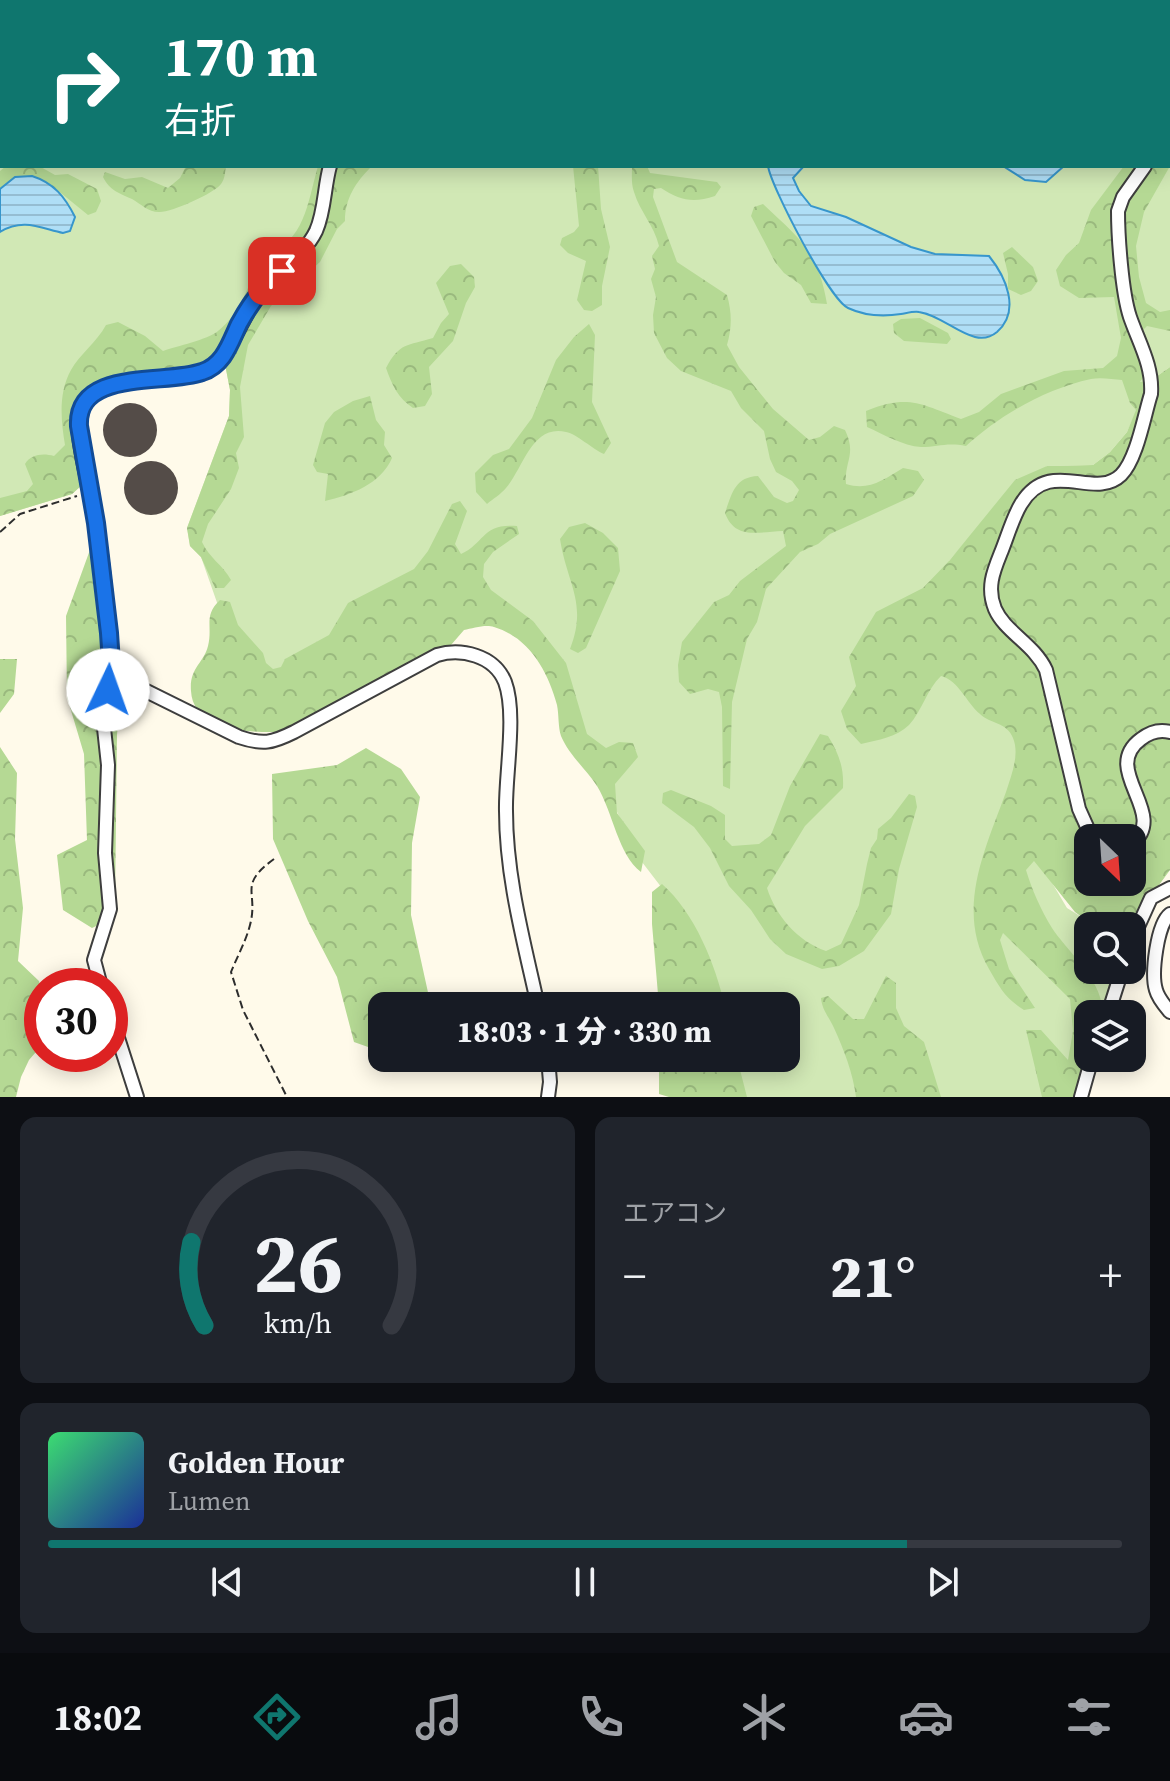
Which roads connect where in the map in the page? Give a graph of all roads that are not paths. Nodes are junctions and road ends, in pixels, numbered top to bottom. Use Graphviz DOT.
graph roads {
  1 [pos="330,168"];
  2 [pos="1144,168"];
  3 [pos="112,678"];
  4 [pos="1170,732"];
  5 [pos="1086,824"];
  6 [pos="1146,828"];
  7 [pos="1170,878"];
  8 [pos="1170,888"];
  9 [pos="1151,898"];
  10 [pos="1145,912"];
  11 [pos="1170,914"];
  12 [pos="96,968"];
  13 [pos="535,992"];
  14 [pos="1170,1012"];
  15 [pos="128,1069"];
  16 [pos="549,1072"];
  17 [pos="1088,1072"];
  18 [pos="137,1097"];
  19 [pos="548,1097"];
  20 [pos="1081,1097"];
  1 -- 3 [label="street"];
  2 -- 5 [label="street"];
  3 -- 12 [label="street"];
  3 -- 13 [label="street"];
  4 -- 6 [label="street"];
  7 -- 9 [label="street"];
  8 -- 9 [label="street"];
  9 -- 10 [label="street"];
  11 -- 14 [label="street"];
  15 -- 18 [label="street"];
  16 -- 19 [label="street"];
  17 -- 20 [label="street"];
}
